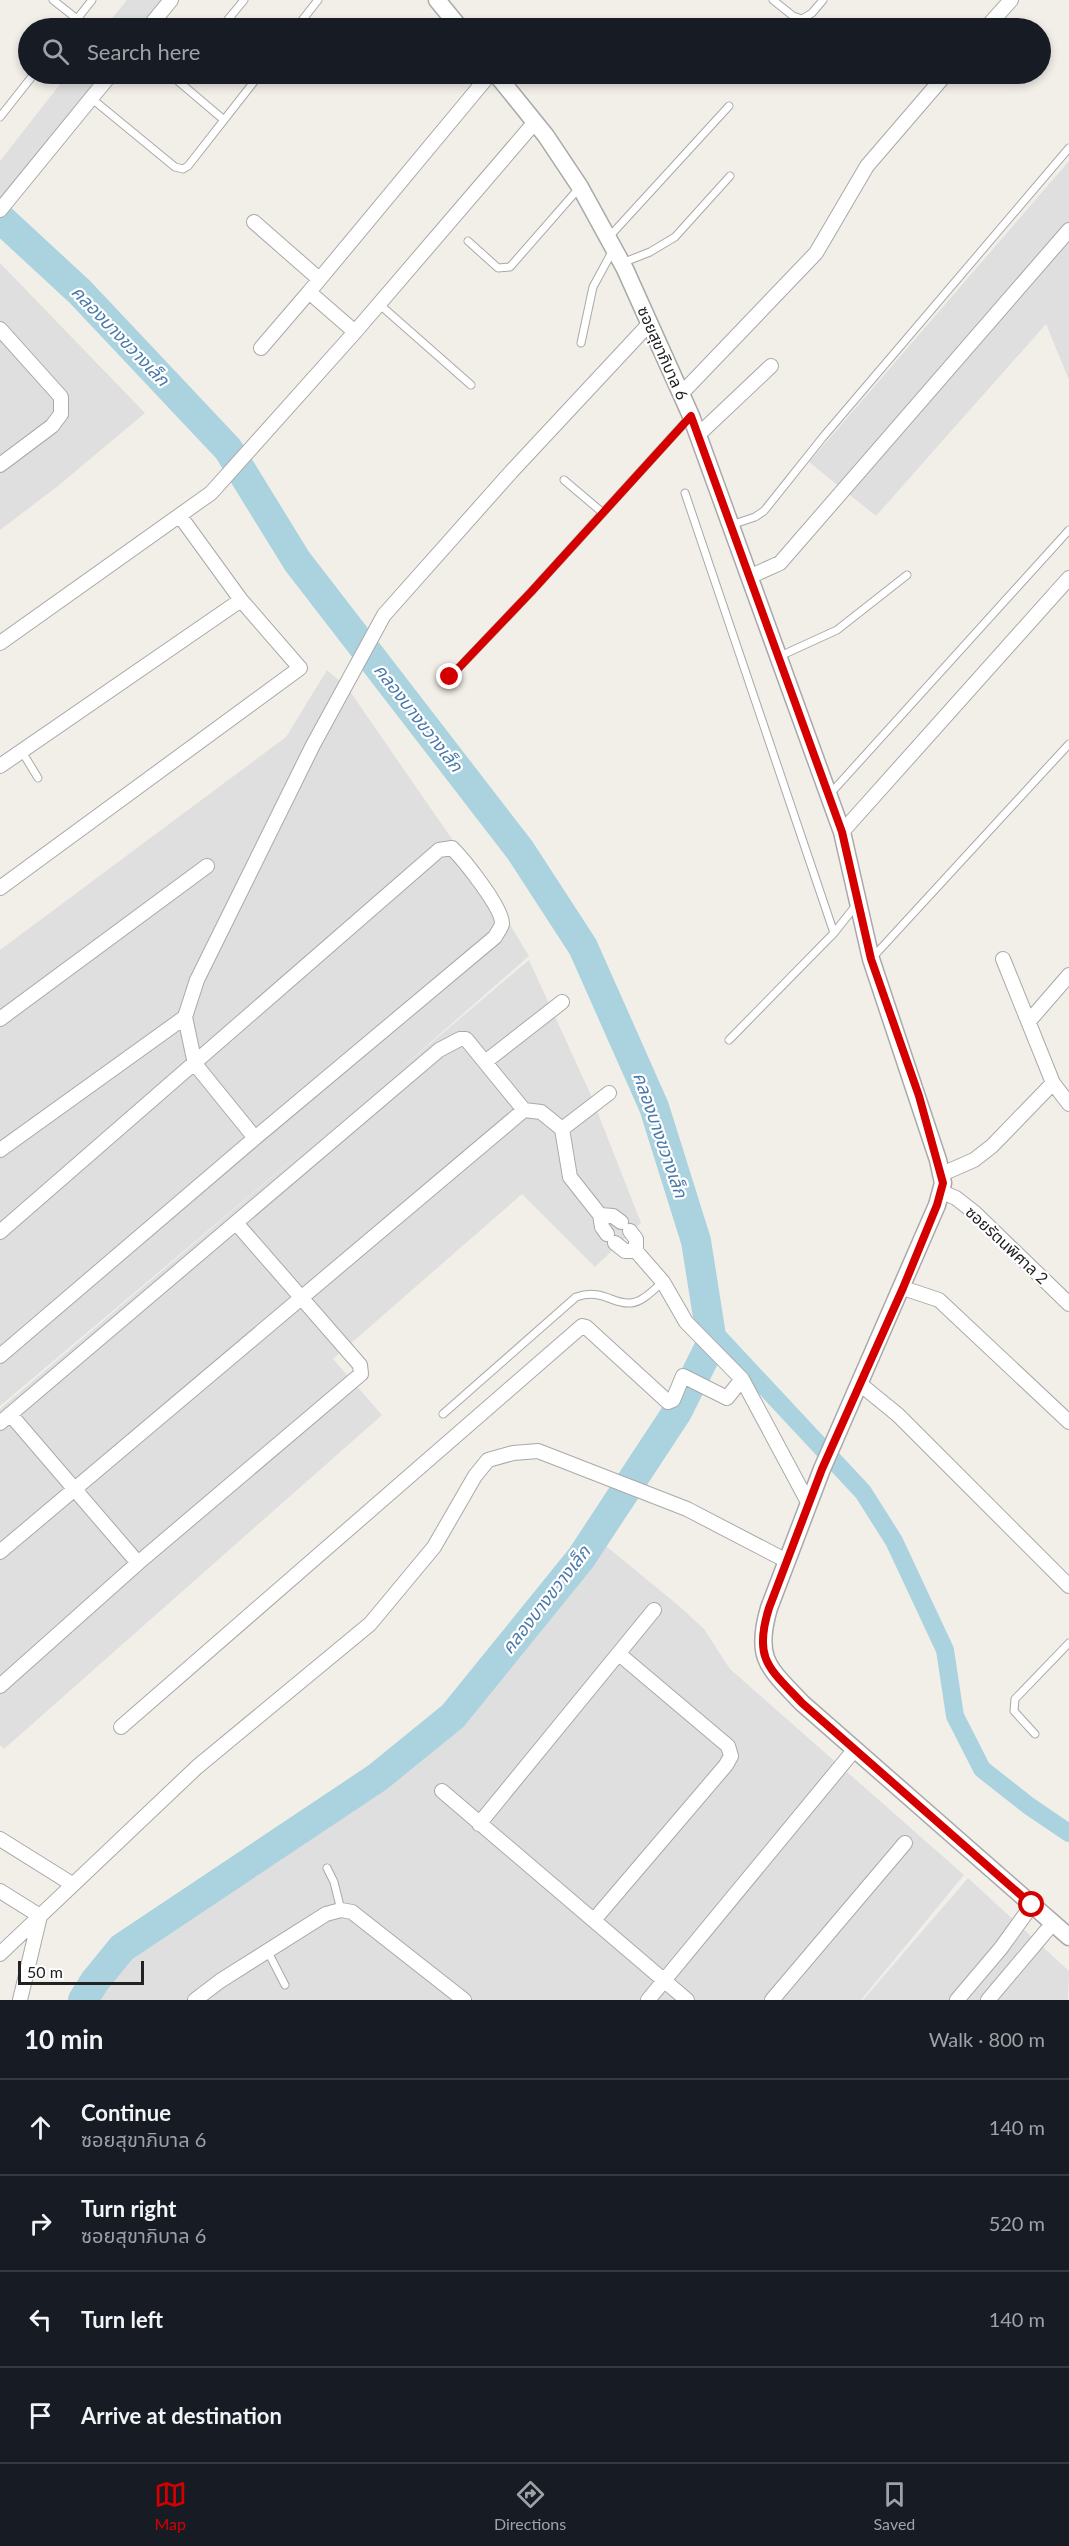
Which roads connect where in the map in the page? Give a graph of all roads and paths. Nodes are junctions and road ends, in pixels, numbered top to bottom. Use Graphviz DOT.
graph roads {
  1 [pos="52,0"];
  2 [pos="92,0"];
  3 [pos="171,0"];
  4 [pos="244,0"];
  5 [pos="318,0"];
  6 [pos="437,0"];
  7 [pos="772,0"];
  8 [pos="824,0"];
  9 [pos="1011,0"];
  10 [pos="77,18"];
  11 [pos="79,18"];
  12 [pos="156,18"];
  13 [pos="229,18"];
  14 [pos="304,18"];
  15 [pos="452,18"];
  16 [pos="799,18"];
  17 [pos="804,18"];
  18 [pos="995,18"];
  19 [pos="26,84"];
  20 [pos="103,84"];
  21 [pos="182,84"];
  22 [pos="252,84"];
  23 [pos="481,84"];
  24 [pos="504,84"];
  25 [pos="937,84"];
  26 [pos="91,98"];
  27 [pos="729,106"];
  28 [pos="0,117"];
  29 [pos="224,120"];
  30 [pos="535,122"];
  31 [pos="1069,148"];
  32 [pos="730,176"];
  33 [pos="580,187"];
  34 [pos="0,210"];
  35 [pos="254,222"];
  36 [pos="1069,230"];
  37 [pos="468,242"];
  38 [pos="615,250"];
  39 [pos="319,279"];
  40 [pos="309,292"];
  41 [pos="379,304"];
  42 [pos="650,322"];
  43 [pos="0,328"];
  44 [pos="355,332"];
  45 [pos="581,344"];
  46 [pos="261,348"];
  47 [pos="771,366"];
  48 [pos="471,385"];
  49 [pos="681,394"];
  50 [pos="691,416"];
  51 [pos="698,435"];
  52 [pos="0,465"];
  53 [pos="564,480"];
  54 [pos="685,494"];
  55 [pos="603,513"];
  56 [pos="180,516"];
  57 [pos="730,525"];
  58 [pos="1069,530"];
  59 [pos="907,575"];
  60 [pos="749,577"];
  61 [pos="1069,578"];
  62 [pos="241,600"];
  63 [pos="0,643"];
  64 [pos="778,657"];
  65 [pos="450,677"];
  66 [pos="1069,744"];
  67 [pos="21,750"];
  68 [pos="0,766"];
  69 [pos="38,778"];
  70 [pos="828,796"];
  71 [pos="842,832"];
  72 [pos="207,866"];
  73 [pos="0,888"];
  74 [pos="859,903"];
  75 [pos="834,933"];
  76 [pos="871,959"];
  77 [pos="1003,959"];
  78 [pos="1069,975"];
  79 [pos="562,1002"];
  80 [pos="185,1017"];
  81 [pos="0,1019"];
  82 [pos="1030,1020"];
  83 [pos="729,1040"];
  84 [pos="485,1062"];
  85 [pos="195,1064"];
  86 [pos="1053,1083"];
  87 [pos="609,1092"];
  88 [pos="1069,1104"];
  89 [pos="524,1110"];
  90 [pos="562,1129"];
  91 [pos="255,1138"];
  92 [pos="0,1150"];
  93 [pos="942,1174"];
  94 [pos="942,1192"];
  95 [pos="600,1215"];
  96 [pos="237,1224"];
  97 [pos="0,1232"];
  98 [pos="636,1251"];
  99 [pos="663,1282"];
  100 [pos="903,1288"];
  101 [pos="300,1299"];
  102 [pos="1069,1304"];
  103 [pos="2,1348"];
  104 [pos="742,1378"];
  105 [pos="860,1384"];
  106 [pos="443,1414"];
  107 [pos="5,1419"];
  108 [pos="1068,1419"];
  109 [pos="75,1489"];
  110 [pos="811,1498"];
  111 [pos="0,1552"];
  112 [pos="787,1561"];
  113 [pos="138,1563"];
  114 [pos="1069,1586"];
  115 [pos="654,1610"];
  116 [pos="1069,1643"];
  117 [pos="620,1654"];
  118 [pos="0,1686"];
  119 [pos="121,1727"];
  120 [pos="1035,1734"];
  121 [pos="855,1749"];
  122 [pos="442,1791"];
  123 [pos="479,1824"];
  124 [pos="0,1839"];
  125 [pos="905,1842"];
  126 [pos="327,1868"];
  127 [pos="72,1884"];
  128 [pos="0,1891"];
  129 [pos="1032,1905"];
  130 [pos="341,1910"];
  131 [pos="40,1916"];
  132 [pos="594,1920"];
  133 [pos="1053,1923"];
  134 [pos="1069,1937"];
  135 [pos="1000,1948"];
  136 [pos="267,1950"];
  137 [pos="0,1954"];
  138 [pos="1019,1962"];
  139 [pos="664,1981"];
  140 [pos="285,1985"];
  141 [pos="20,2000"];
  142 [pos="195,2000"];
  143 [pos="464,2000"];
  144 [pos="648,2000"];
  145 [pos="687,2000"];
  146 [pos="772,2000"];
  147 [pos="957,2000"];
  148 [pos="988,2000"];
  1 -- 10 [label="lane"];
  2 -- 11 [label="lane"];
  3 -- 12 [label="street"];
  4 -- 13 [label="lane"];
  5 -- 14 [label="lane"];
  6 -- 15 [label="street"];
  7 -- 16 [label="lane"];
  8 -- 17 [label="lane"];
  9 -- 18 [label="street"];
  19 -- 28 [label="lane"];
  20 -- 26 [label="street"];
  21 -- 29 [label="lane"];
  22 -- 29 [label="lane"];
  23 -- 39 [label="street"];
  24 -- 30 [label="street, ซอยสุขาภิบาล 6"];
  25 -- 49 [label="street"];
  26 -- 29 [label="lane"];
  26 -- 34 [label="street"];
  27 -- 38 [label="lane"];
  30 -- 33 [label="street, ซอยสุขาภิบาล 6"];
  30 -- 41 [label="street"];
  31 -- 57 [label="lane"];
  32 -- 38 [label="lane"];
  33 -- 37 [label="lane"];
  33 -- 38 [label="street, ซอยสุขาภิบาล 6"];
  35 -- 39 [label="street"];
  36 -- 60 [label="street"];
  38 -- 42 [label="street, ซอยสุขาภิบาล 6"];
  38 -- 45 [label="lane"];
  39 -- 40 [label="street"];
  40 -- 44 [label="street"];
  40 -- 46 [label="street"];
  41 -- 44 [label="street"];
  41 -- 48 [label="lane"];
  42 -- 49 [label="street, ซอยสุขาภิบาล 6"];
  42 -- 80 [label="street"];
  43 -- 52 [label="street"];
  44 -- 56 [label="street"];
  47 -- 51 [label="street"];
  49 -- 50 [label="street, ซอยสุขาภิบาล 6"];
  50 -- 51 [label="street, ซอยสุขาภิบาล 6"];
  50 -- 55 [label="lane"];
  51 -- 57 [label="street, ซอยสุขาภิบาล 6"];
  53 -- 55 [label="lane"];
  54 -- 75 [label="lane"];
  55 -- 65 [label="lane"];
  56 -- 62 [label="street"];
  56 -- 63 [label="street"];
  57 -- 60 [label="street, ซอยสุขาภิบาล 6"];
  58 -- 70 [label="lane"];
  59 -- 64 [label="lane"];
  60 -- 64 [label="street, ซอยสุขาภิบาล 6"];
  61 -- 71 [label="street"];
  62 -- 67 [label="street"];
  62 -- 73 [label="street"];
  64 -- 70 [label="street, ซอยสุขาภิบาล 6"];
  66 -- 76 [label="lane"];
  67 -- 68 [label="street"];
  67 -- 69 [label="lane"];
  70 -- 71 [label="street, ซอยสุขาภิบาล 6"];
  71 -- 74 [label="street, ซอยสุขาภิบาล 6"];
  72 -- 81 [label="street"];
  74 -- 75 [label="lane"];
  74 -- 76 [label="street, ซอยสุขาภิบาล 6"];
  75 -- 83 [label="lane"];
  76 -- 93 [label="street, ซอยสุขาภิบาล 6"];
  77 -- 82 [label="street"];
  78 -- 82 [label="street"];
  79 -- 84 [label="street"];
  80 -- 85 [label="street"];
  80 -- 92 [label="street"];
  82 -- 86 [label="street"];
  84 -- 89 [label="street"];
  84 -- 96 [label="street"];
  85 -- 91 [label="street"];
  85 -- 91 [label="street"];
  85 -- 97 [label="street"];
  86 -- 88 [label="street"];
  86 -- 93 [label="street"];
  87 -- 90 [label="street"];
  89 -- 90 [label="street"];
  89 -- 101 [label="street"];
  90 -- 95 [label="street"];
  91 -- 103 [label="street"];
  93 -- 94 [label="street, ซอยสุขาภิบาล 6"];
  94 -- 100 [label="street, ซอยสุขาภิบาล 6"];
  94 -- 102 [label="street, ซอยรัตนพิศาล 2"];
  95 -- 98 [label="street"];
  95 -- 98 [label="street"];
  96 -- 101 [label="street"];
  96 -- 107 [label="street"];
  98 -- 99 [label="street"];
  99 -- 104 [label="street"];
  99 -- 106 [label="lane"];
  100 -- 105 [label="street, ซอยสุขาภิบาล 6"];
  100 -- 108 [label="street"];
  101 -- 109 [label="street"];
  101 -- 113 [label="street"];
  104 -- 110 [label="street"];
  104 -- 119 [label="street"];
  105 -- 110 [label="street, ซอยสุขาภิบาล 6"];
  105 -- 114 [label="street"];
  107 -- 109 [label="street"];
  109 -- 111 [label="street"];
  109 -- 113 [label="street"];
  110 -- 112 [label="street, ซอยสุขาภิบาล 6"];
  112 -- 121 [label="street, ซอยสุขาภิบาล 6"];
  112 -- 127 [label="street"];
  113 -- 118 [label="street"];
  115 -- 117 [label="street"];
  116 -- 120 [label="lane"];
  117 -- 123 [label="street"];
  117 -- 132 [label="street"];
  121 -- 129 [label="street, ซอยสุขาภิบาล 6"];
  121 -- 139 [label="street"];
  122 -- 123 [label="street"];
  123 -- 132 [label="street"];
  124 -- 127 [label="street"];
  125 -- 146 [label="street"];
  126 -- 130 [label="lane"];
  127 -- 131 [label="street"];
  128 -- 131 [label="street"];
  129 -- 133 [label="street, ซอยสุขาภิบาล 6"];
  129 -- 135 [label="street"];
  130 -- 136 [label="street"];
  130 -- 143 [label="street"];
  131 -- 137 [label="street"];
  131 -- 141 [label="street"];
  132 -- 139 [label="street"];
  133 -- 134 [label="street, ซอยสุขาภิบาล 6"];
  133 -- 138 [label="street"];
  135 -- 138 [label="street"];
  135 -- 147 [label="street"];
  136 -- 140 [label="lane"];
  136 -- 142 [label="street"];
  138 -- 148 [label="street"];
  139 -- 144 [label="street"];
  139 -- 145 [label="street"];
}
